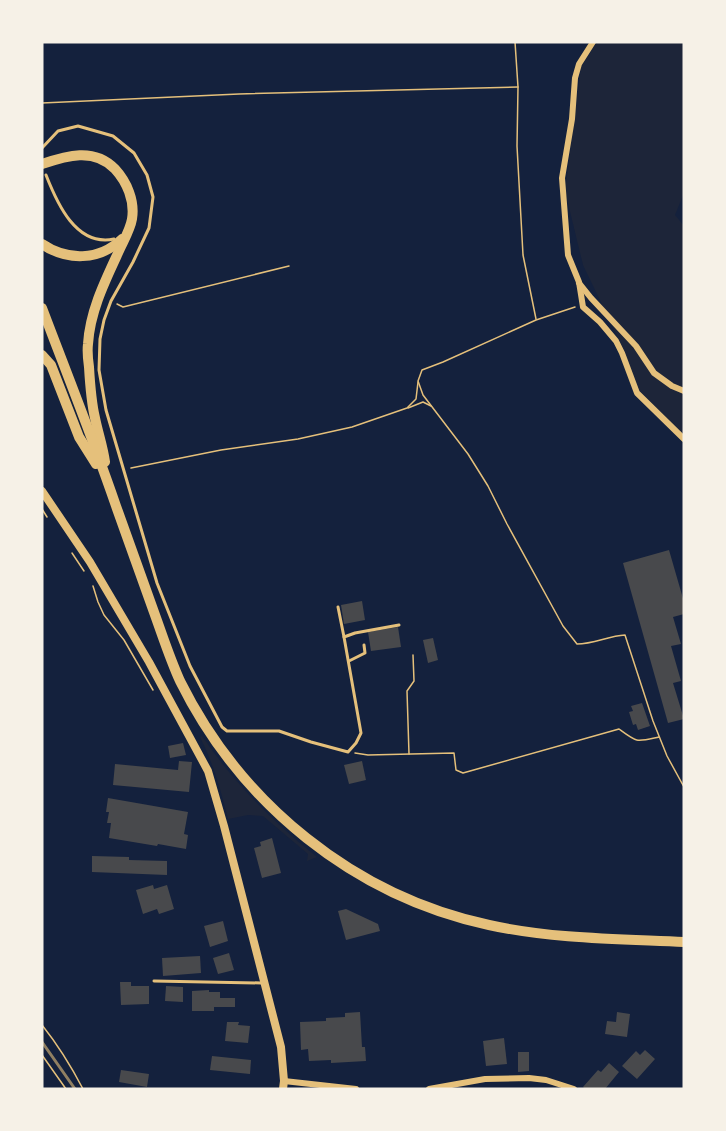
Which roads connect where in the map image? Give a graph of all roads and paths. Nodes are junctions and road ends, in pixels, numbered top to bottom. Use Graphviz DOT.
graph roads {
  1 [pos="515,42"];
  2 [pos="593,42"];
  3 [pos="518,87"];
  4 [pos="42,103"];
  5 [pos="42,148"];
  6 [pos="44,169"];
  7 [pos="125,237"];
  8 [pos="42,244"];
  9 [pos="289,266"];
  10 [pos="579,282"];
  11 [pos="111,301"];
  12 [pos="583,307"];
  13 [pos="42,308"];
  14 [pos="536,320"];
  15 [pos="42,355"];
  16 [pos="418,381"];
  17 [pos="684,391"];
  18 [pos="432,406"];
  19 [pos="407,408"];
  20 [pos="684,439"];
  21 [pos="124,470"];
  22 [pos="109,485"];
  23 [pos="42,491"];
  24 [pos="42,509"];
  25 [pos="48,518"];
  26 [pos="73,554"];
  27 [pos="86,574"];
  28 [pos="92,583"];
  29 [pos="338,606"];
  30 [pos="399,625"];
  31 [pos="344,637"];
  32 [pos="364,645"];
  33 [pos="412,655"];
  34 [pos="350,661"];
  35 [pos="157,697"];
  36 [pos="659,737"];
  37 [pos="348,752"];
  38 [pos="409,755"];
  39 [pos="684,787"];
  40 [pos="684,942"];
  41 [pos="154,981"];
  42 [pos="264,983"];
  43 [pos="42,1025"];
  44 [pos="42,1055"];
  45 [pos="284,1085"];
  46 [pos="560,1087"];
  47 [pos="66,1089"];
  48 [pos="83,1089"];
  49 [pos="356,1089"];
  50 [pos="429,1089"];
  51 [pos="574,1089"];
  1 -- 3 [label="path"];
  2 -- 10 [label="street"];
  3 -- 4 [label="path"];
  3 -- 14 [label="path"];
  5 -- 11 [label="lane"];
  6 -- 7 [label="lane"];
  6 -- 7 [label="highway"];
  7 -- 8 [label="highway"];
  7 -- 22 [label="highway"];
  9 -- 11 [label="path"];
  10 -- 12 [label="street"];
  10 -- 17 [label="street"];
  11 -- 21 [label="lane"];
  12 -- 14 [label="path"];
  12 -- 20 [label="street"];
  13 -- 22 [label="highway"];
  14 -- 16 [label="path"];
  15 -- 22 [label="highway"];
  16 -- 18 [label="path"];
  16 -- 19 [label="path"];
  18 -- 19 [label="path"];
  18 -- 36 [label="path"];
  19 -- 21 [label="path"];
  21 -- 37 [label="lane"];
  22 -- 40 [label="highway"];
  23 -- 42 [label="main road"];
  24 -- 25 [label="path"];
  26 -- 27 [label="path"];
  28 -- 35 [label="path"];
  29 -- 31 [label="lane"];
  30 -- 31 [label="lane"];
  31 -- 34 [label="lane"];
  32 -- 34 [label="lane"];
  33 -- 38 [label="path"];
  34 -- 37 [label="lane"];
  36 -- 38 [label="path"];
  36 -- 39 [label="path"];
  37 -- 38 [label="path"];
  41 -- 42 [label="lane"];
  42 -- 45 [label="main road"];
  43 -- 48 [label="path"];
  44 -- 47 [label="path"];
  45 -- 49 [label="street"];
  46 -- 50 [label="street"];
  46 -- 51 [label="street"];
}
